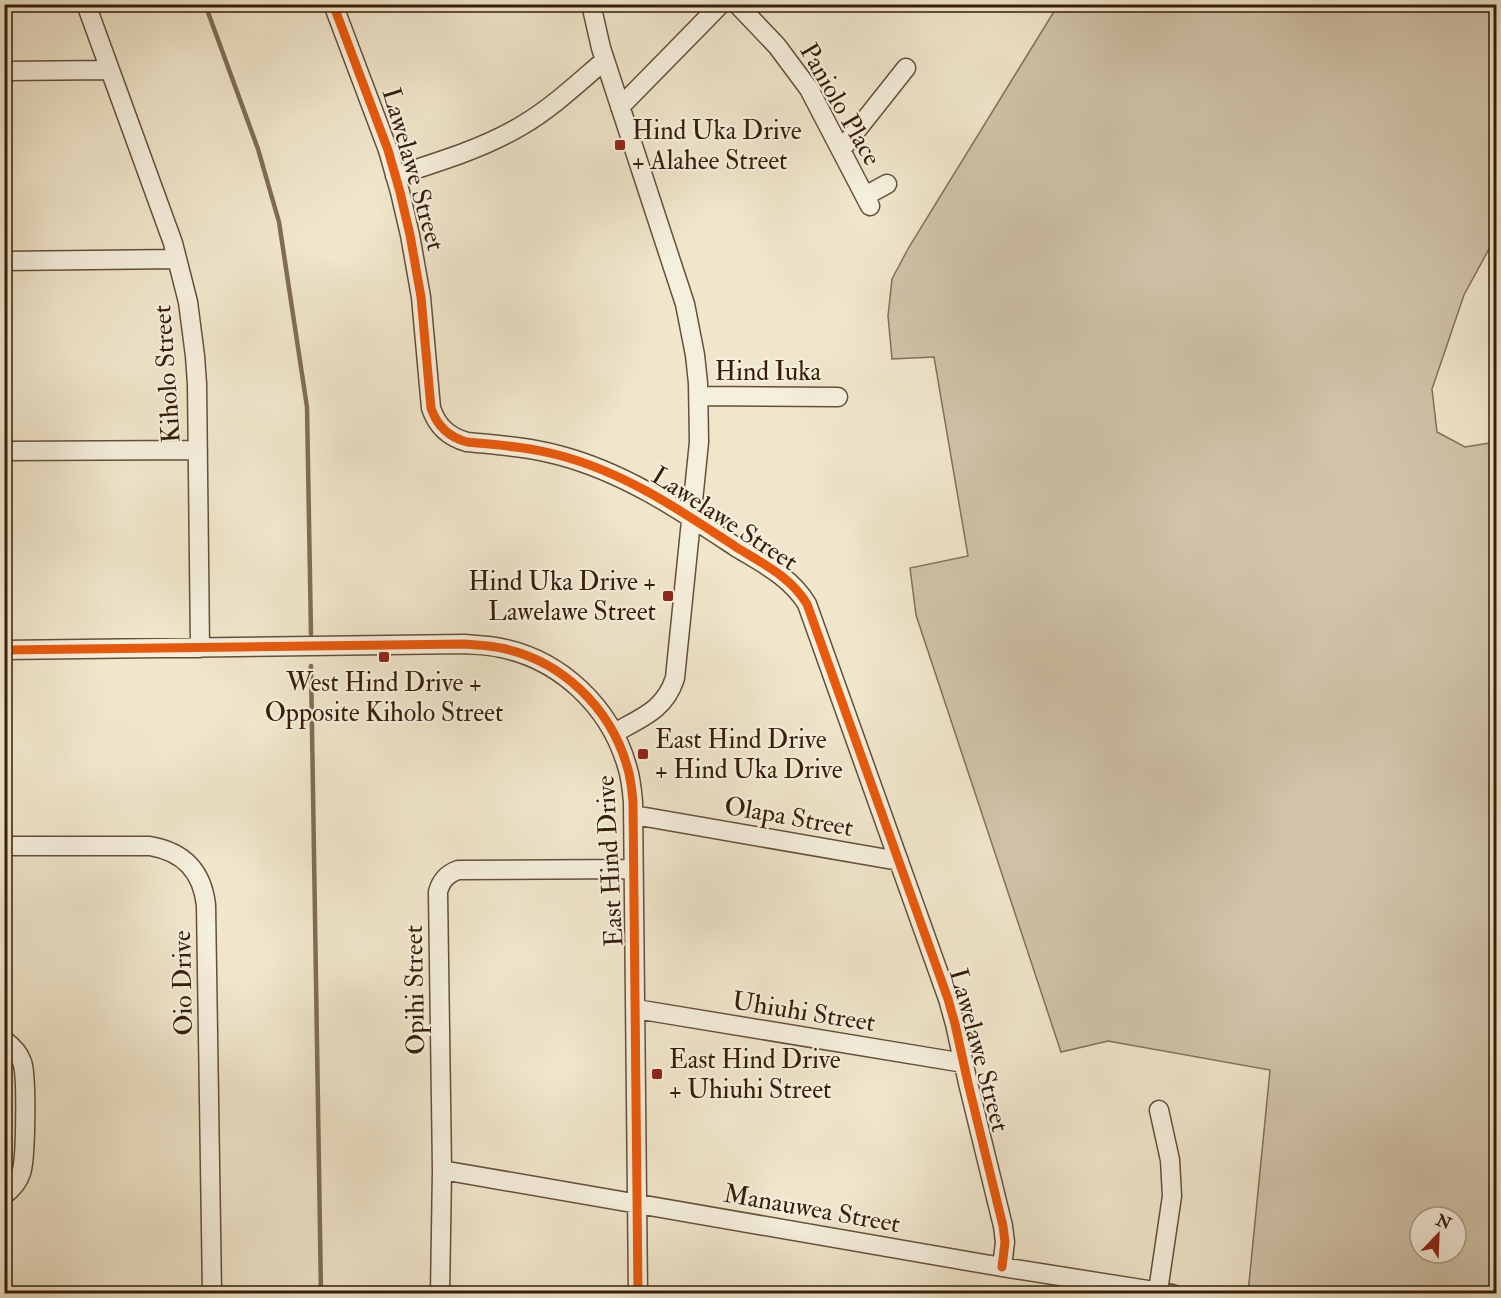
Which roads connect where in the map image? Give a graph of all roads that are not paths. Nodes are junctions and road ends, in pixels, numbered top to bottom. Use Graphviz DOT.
graph roads {
  1 [pos="86,4"];
  2 [pos="333,4"];
  3 [pos="591,4"];
  4 [pos="721,4"];
  5 [pos="737,4"];
  6 [pos="605,60"];
  7 [pos="906,68"];
  8 [pos="4,70"];
  9 [pos="110,70"];
  10 [pos="620,107"];
  11 [pos="841,150"];
  12 [pos="395,176"];
  13 [pos="887,184"];
  14 [pos="177,259"];
  15 [pos="4,261"];
  16 [pos="699,396"];
  17 [pos="838,397"];
  18 [pos="198,450"];
  19 [pos="4,452"];
  20 [pos="692,518"];
  21 [pos="200,648"];
  22 [pos="4,650"];
  23 [pos="614,733"];
  24 [pos="634,815"];
  25 [pos="4,846"];
  26 [pos="899,861"];
  27 [pos="633,869"];
  28 [pos="636,1010"];
  29 [pos="4,1040"];
  30 [pos="964,1063"];
  31 [pos="1159,1110"];
  32 [pos="442,1170"];
  33 [pos="4,1195"];
  34 [pos="637,1203"];
  35 [pos="1002,1267"];
  36 [pos="1165,1292"];
  37 [pos="212,1293"];
  38 [pos="440,1293"];
  39 [pos="638,1293"];
  1 -- 9 [label="street, Kiholo Street"];
  2 -- 12 [label="street, Lawelawe Street"];
  3 -- 6 [label="street"];
  4 -- 10 [label="street"];
  5 -- 11 [label="street, Paniolo Place"];
  6 -- 10 [label="street"];
  6 -- 12 [label="street"];
  7 -- 11 [label="street"];
  8 -- 9 [label="street"];
  9 -- 14 [label="street, Kiholo Street"];
  10 -- 16 [label="street"];
  11 -- 13 [label="street, Paniolo Place"];
  12 -- 20 [label="street, Lawelawe Street"];
  14 -- 15 [label="street"];
  14 -- 18 [label="street, Kiholo Street"];
  16 -- 17 [label="street, Hind Iuka"];
  16 -- 20 [label="street"];
  18 -- 19 [label="street"];
  18 -- 21 [label="street, Kiholo Street"];
  20 -- 23 [label="street"];
  20 -- 26 [label="street, Lawelawe Street"];
  21 -- 22 [label="street, East Hind Drive"];
  21 -- 23 [label="street, East Hind Drive"];
  23 -- 24 [label="street, East Hind Drive"];
  24 -- 26 [label="street, Olapa Street"];
  24 -- 27 [label="street, East Hind Drive"];
  25 -- 37 [label="street, Oio Drive"];
  26 -- 30 [label="street, Lawelawe Street"];
  27 -- 28 [label="street, East Hind Drive"];
  27 -- 32 [label="street, Opihi Street"];
  28 -- 30 [label="street, Uhiuhi Street"];
  28 -- 34 [label="street, East Hind Drive"];
  29 -- 33 [label="street"];
  30 -- 35 [label="street, Lawelawe Street"];
  31 -- 36 [label="street"];
  32 -- 34 [label="street, Manauwea Street"];
  32 -- 38 [label="street, Opihi Street"];
  34 -- 35 [label="street, Manauwea Street"];
  34 -- 39 [label="street, East Hind Drive"];
  35 -- 36 [label="street, Manauwea Street"];
}
